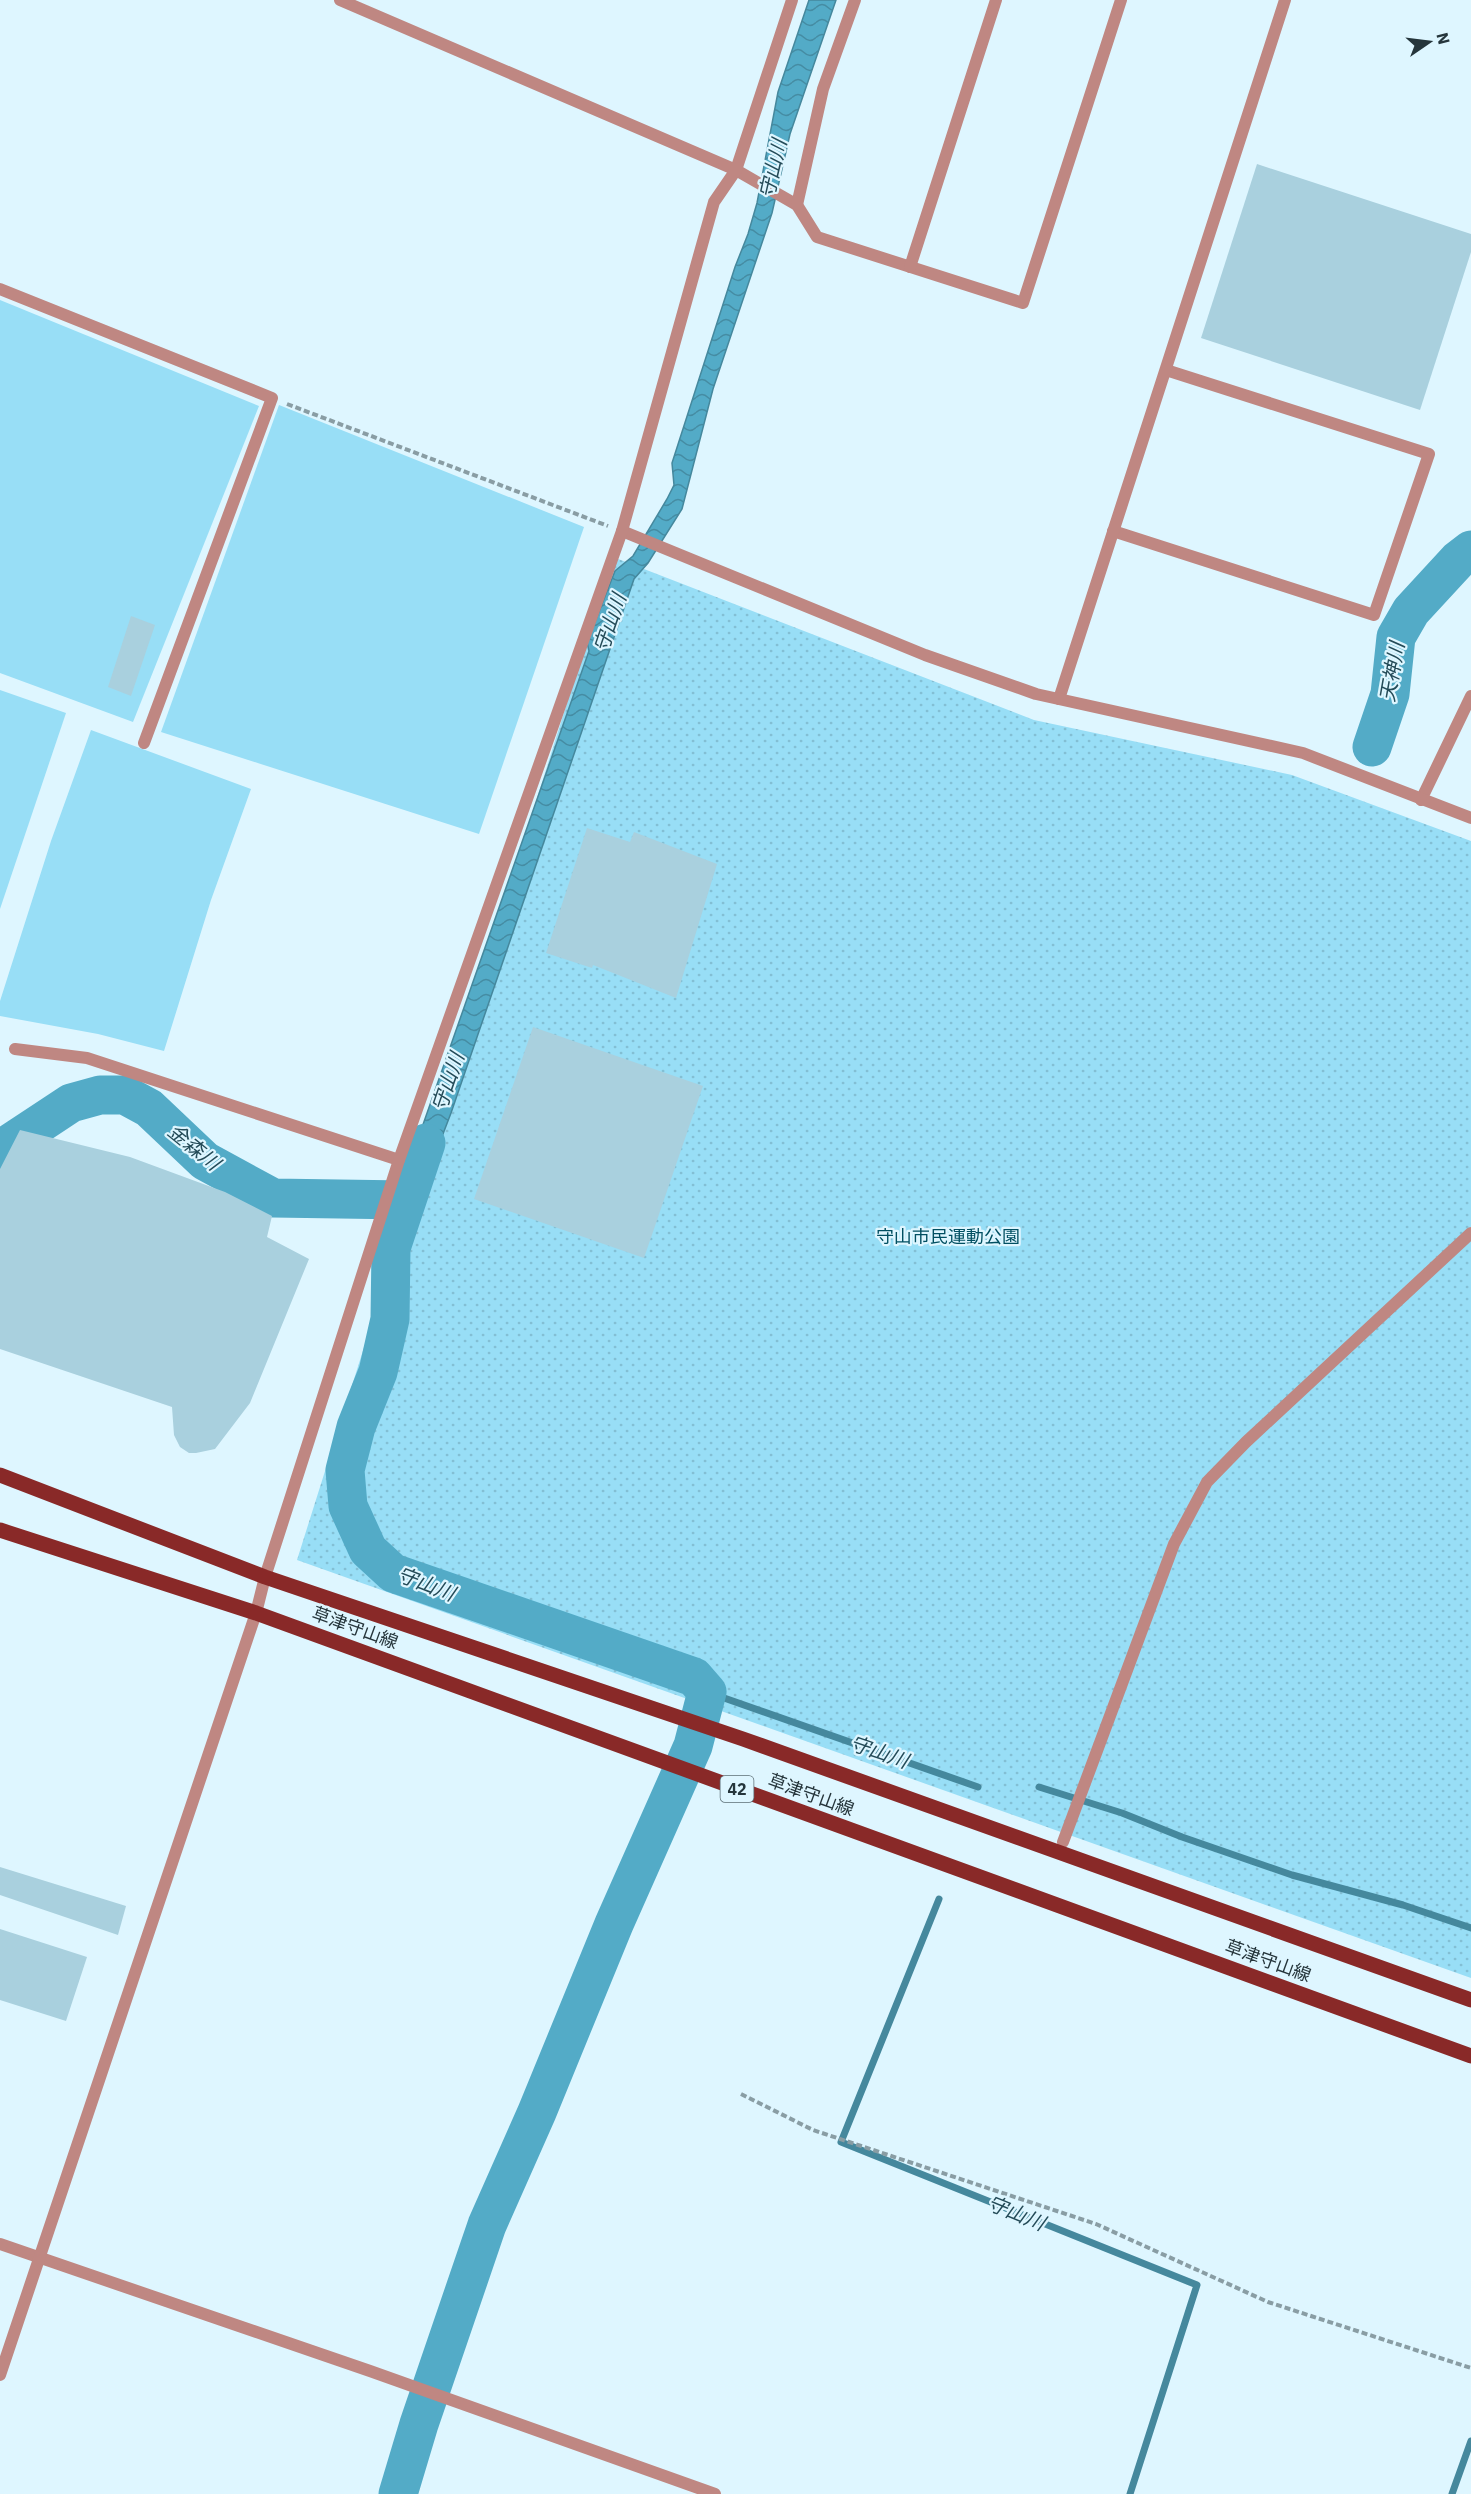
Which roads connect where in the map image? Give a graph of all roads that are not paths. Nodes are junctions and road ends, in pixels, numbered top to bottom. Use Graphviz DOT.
graph roads {
  1 [pos="340,0"];
  2 [pos="792,0"];
  3 [pos="855,0"];
  4 [pos="996,0"];
  5 [pos="1121,0"];
  6 [pos="1285,0"];
  7 [pos="736,170"];
  8 [pos="797,205"];
  9 [pos="910,267"];
  10 [pos="0,289"];
  11 [pos="1166,370"];
  12 [pos="622,531"];
  13 [pos="1113,531"];
  14 [pos="1471,696"];
  15 [pos="1059,699"];
  16 [pos="144,743"];
  17 [pos="1420,800"];
  18 [pos="1471,818"];
  19 [pos="15,1049"];
  20 [pos="399,1160"];
  21 [pos="1471,1233"];
  22 [pos="0,1475"];
  23 [pos="0,1530"];
  24 [pos="265,1577"];
  25 [pos="256,1613"];
  26 [pos="1063,1842"];
  27 [pos="1471,2000"];
  28 [pos="1471,2056"];
  29 [pos="0,2244"];
  30 [pos="40,2257"];
  31 [pos="0,2375"];
  32 [pos="715,2494"];
  1 -- 7 [label="street"];
  2 -- 7 [label="street"];
  3 -- 8 [label="street"];
  4 -- 9 [label="street"];
  5 -- 9 [label="street"];
  6 -- 11 [label="street"];
  7 -- 8 [label="street"];
  7 -- 12 [label="street"];
  8 -- 9 [label="street"];
  10 -- 16 [label="street"];
  11 -- 13 [label="street"];
  11 -- 13 [label="street"];
  12 -- 15 [label="street"];
  12 -- 20 [label="street"];
  13 -- 15 [label="street"];
  14 -- 17 [label="street"];
  15 -- 17 [label="street"];
  17 -- 18 [label="street"];
  19 -- 20 [label="street"];
  20 -- 24 [label="street"];
  21 -- 26 [label="street"];
  22 -- 24 [label="main road, 草津守山線"];
  23 -- 25 [label="main road, 草津守山線 / 42"];
  24 -- 25 [label="street"];
  24 -- 27 [label="main road, 草津守山線"];
  25 -- 28 [label="main road, 草津守山線 / 42"];
  25 -- 30 [label="street"];
  29 -- 30 [label="street"];
  30 -- 31 [label="street"];
  30 -- 32 [label="street"];
}
